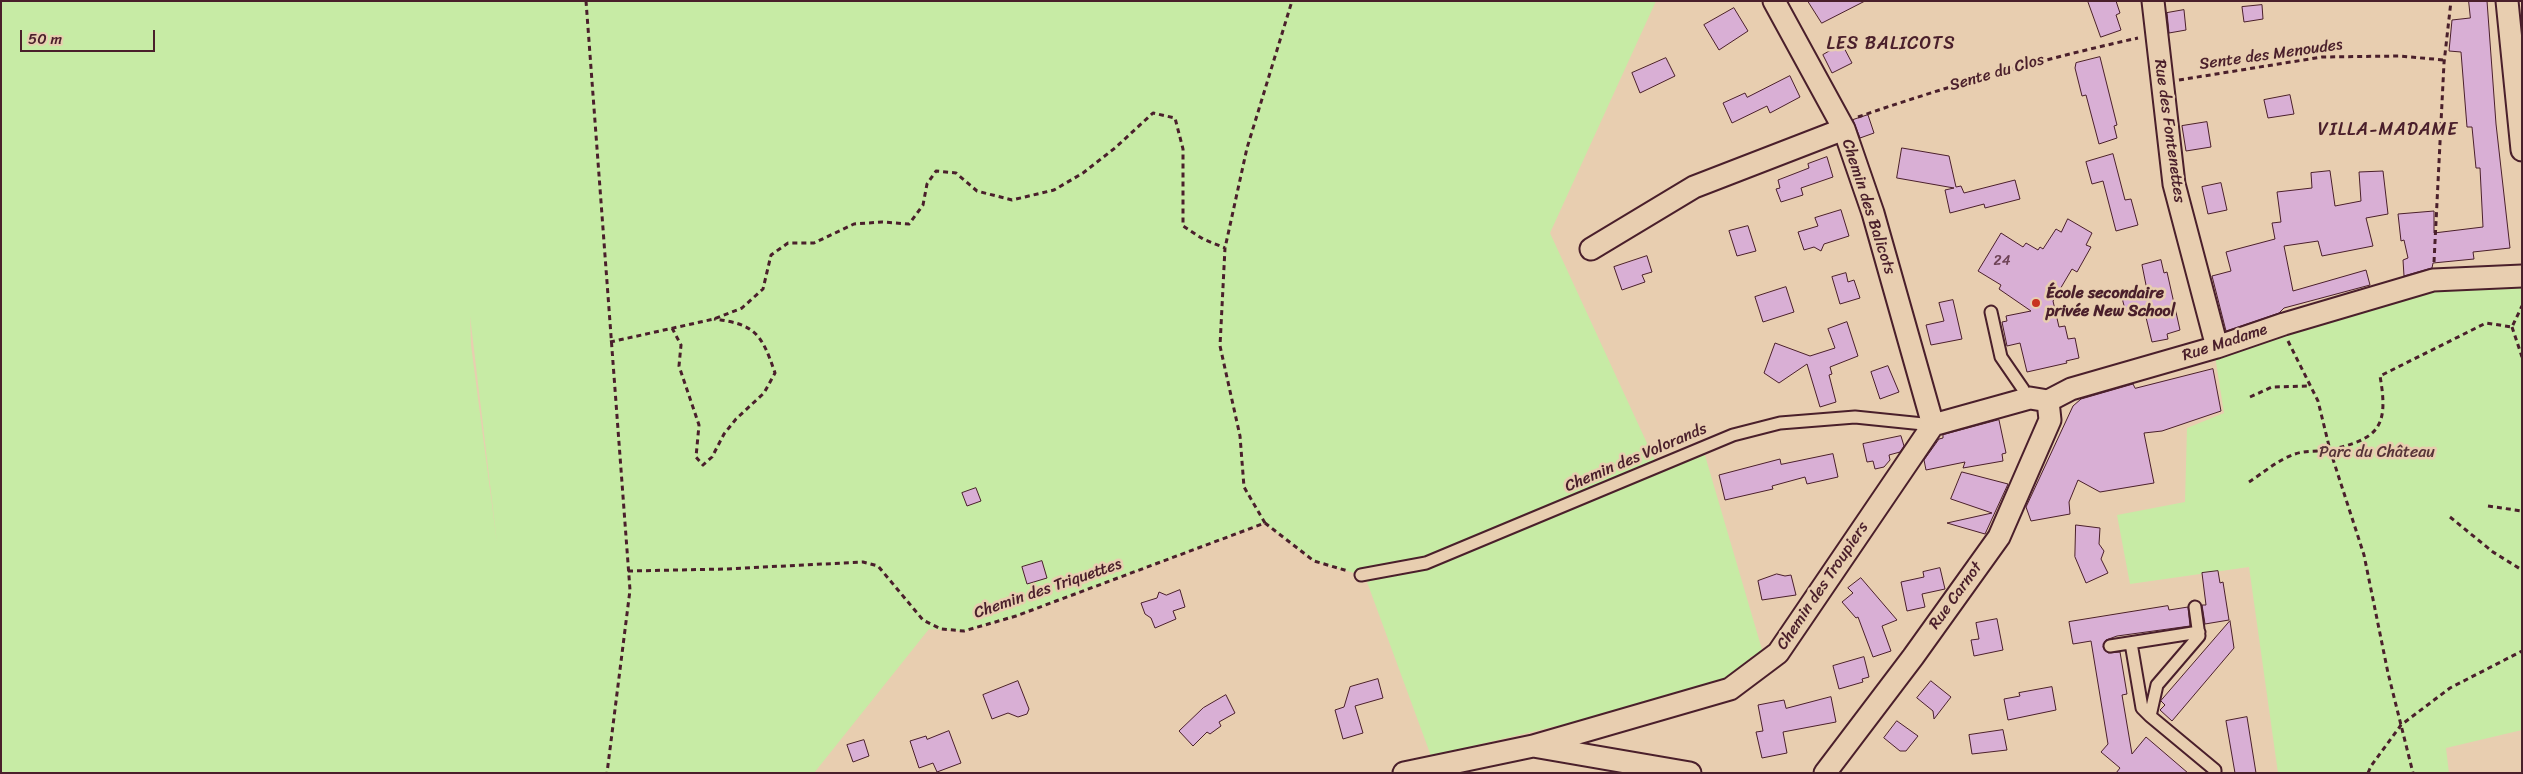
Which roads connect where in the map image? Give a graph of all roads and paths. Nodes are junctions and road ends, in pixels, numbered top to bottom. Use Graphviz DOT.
graph roads {
  1 [pos="586,1"];
  2 [pos="1292,1"];
  3 [pos="1774,1"];
  4 [pos="2154,1"];
  5 [pos="2451,1"];
  6 [pos="2507,1"];
  7 [pos="2156,34"];
  8 [pos="2444,60"];
  9 [pos="2162,83"];
  10 [pos="1842,126"];
  11 [pos="2522,150"];
  12 [pos="1225,248"];
  13 [pos="1591,249"];
  14 [pos="2522,276"];
  15 [pos="2433,280"];
  16 [pos="2522,306"];
  17 [pos="1991,312"];
  18 [pos="714,319"];
  19 [pos="2282,325"];
  20 [pos="2512,327"];
  21 [pos="671,328"];
  22 [pos="610,342"];
  23 [pos="2217,347"];
  24 [pos="2522,357"];
  25 [pos="2309,386"];
  26 [pos="2250,397"];
  27 [pos="2026,399"];
  28 [pos="2048,402"];
  29 [pos="1933,424"];
  30 [pos="2330,450"];
  31 [pos="2249,482"];
  32 [pos="2488,506"];
  33 [pos="2522,511"];
  34 [pos="2450,517"];
  35 [pos="1265,523"];
  36 [pos="2522,570"];
  37 [pos="628,571"];
  38 [pos="1360,575"];
  39 [pos="2195,607"];
  40 [pos="2199,632"];
  41 [pos="2131,643"];
  42 [pos="2110,646"];
  43 [pos="2522,651"];
  44 [pos="2150,716"];
  45 [pos="2401,724"];
  46 [pos="1533,746"];
  47 [pos="607,773"];
  48 [pos="1404,773"];
  49 [pos="1690,773"];
  50 [pos="1825,773"];
  51 [pos="2215,773"];
  52 [pos="2368,773"];
  53 [pos="2413,773"];
  1 -- 22 [label="path"];
  2 -- 12 [label="path"];
  3 -- 10 [label="street, Chemin des Balicots"];
  4 -- 7 [label="street, Rue des Fontenettes"];
  5 -- 8 [label="path"];
  6 -- 11 [label="street"];
  7 -- 9 [label="street, Rue des Fontenettes"];
  7 -- 10 [label="path, Sente du Clos"];
  8 -- 9 [label="path, Sente des Menoudes"];
  8 -- 15 [label="path"];
  9 -- 23 [label="street, Rue des Fontenettes"];
  10 -- 13 [label="street"];
  10 -- 29 [label="street, Chemin des Balicots"];
  12 -- 18 [label="path"];
  12 -- 35 [label="path"];
  14 -- 15 [label="street, Rue Madame"];
  15 -- 19 [label="street, Rue Madame"];
  16 -- 20 [label="path"];
  17 -- 27 [label="lane"];
  18 -- 21 [label="path"];
  18 -- 21 [label="path"];
  19 -- 23 [label="street, Rue Madame"];
  19 -- 25 [label="path"];
  20 -- 24 [label="path"];
  20 -- 30 [label="path"];
  21 -- 22 [label="path"];
  22 -- 37 [label="path"];
  23 -- 28 [label="street, Rue Madame"];
  25 -- 26 [label="path"];
  25 -- 30 [label="path"];
  27 -- 28 [label="street"];
  27 -- 29 [label="street"];
  28 -- 50 [label="street, Rue Carnot"];
  29 -- 38 [label="lane, Chemin des Volorands"];
  29 -- 46 [label="street, Chemin des Troupiers"];
  30 -- 31 [label="path"];
  30 -- 45 [label="path"];
  32 -- 33 [label="path"];
  34 -- 36 [label="path"];
  35 -- 37 [label="path, Chemin des Triquettes"];
  35 -- 38 [label="path"];
  37 -- 47 [label="path"];
  39 -- 40 [label="lane"];
  40 -- 41 [label="lane"];
  40 -- 44 [label="lane"];
  41 -- 42 [label="lane"];
  41 -- 44 [label="lane"];
  43 -- 45 [label="path"];
  44 -- 51 [label="lane"];
  45 -- 52 [label="path"];
  45 -- 53 [label="path"];
  46 -- 48 [label="street, Chemin des Troupiers"];
  46 -- 49 [label="street"];
}
